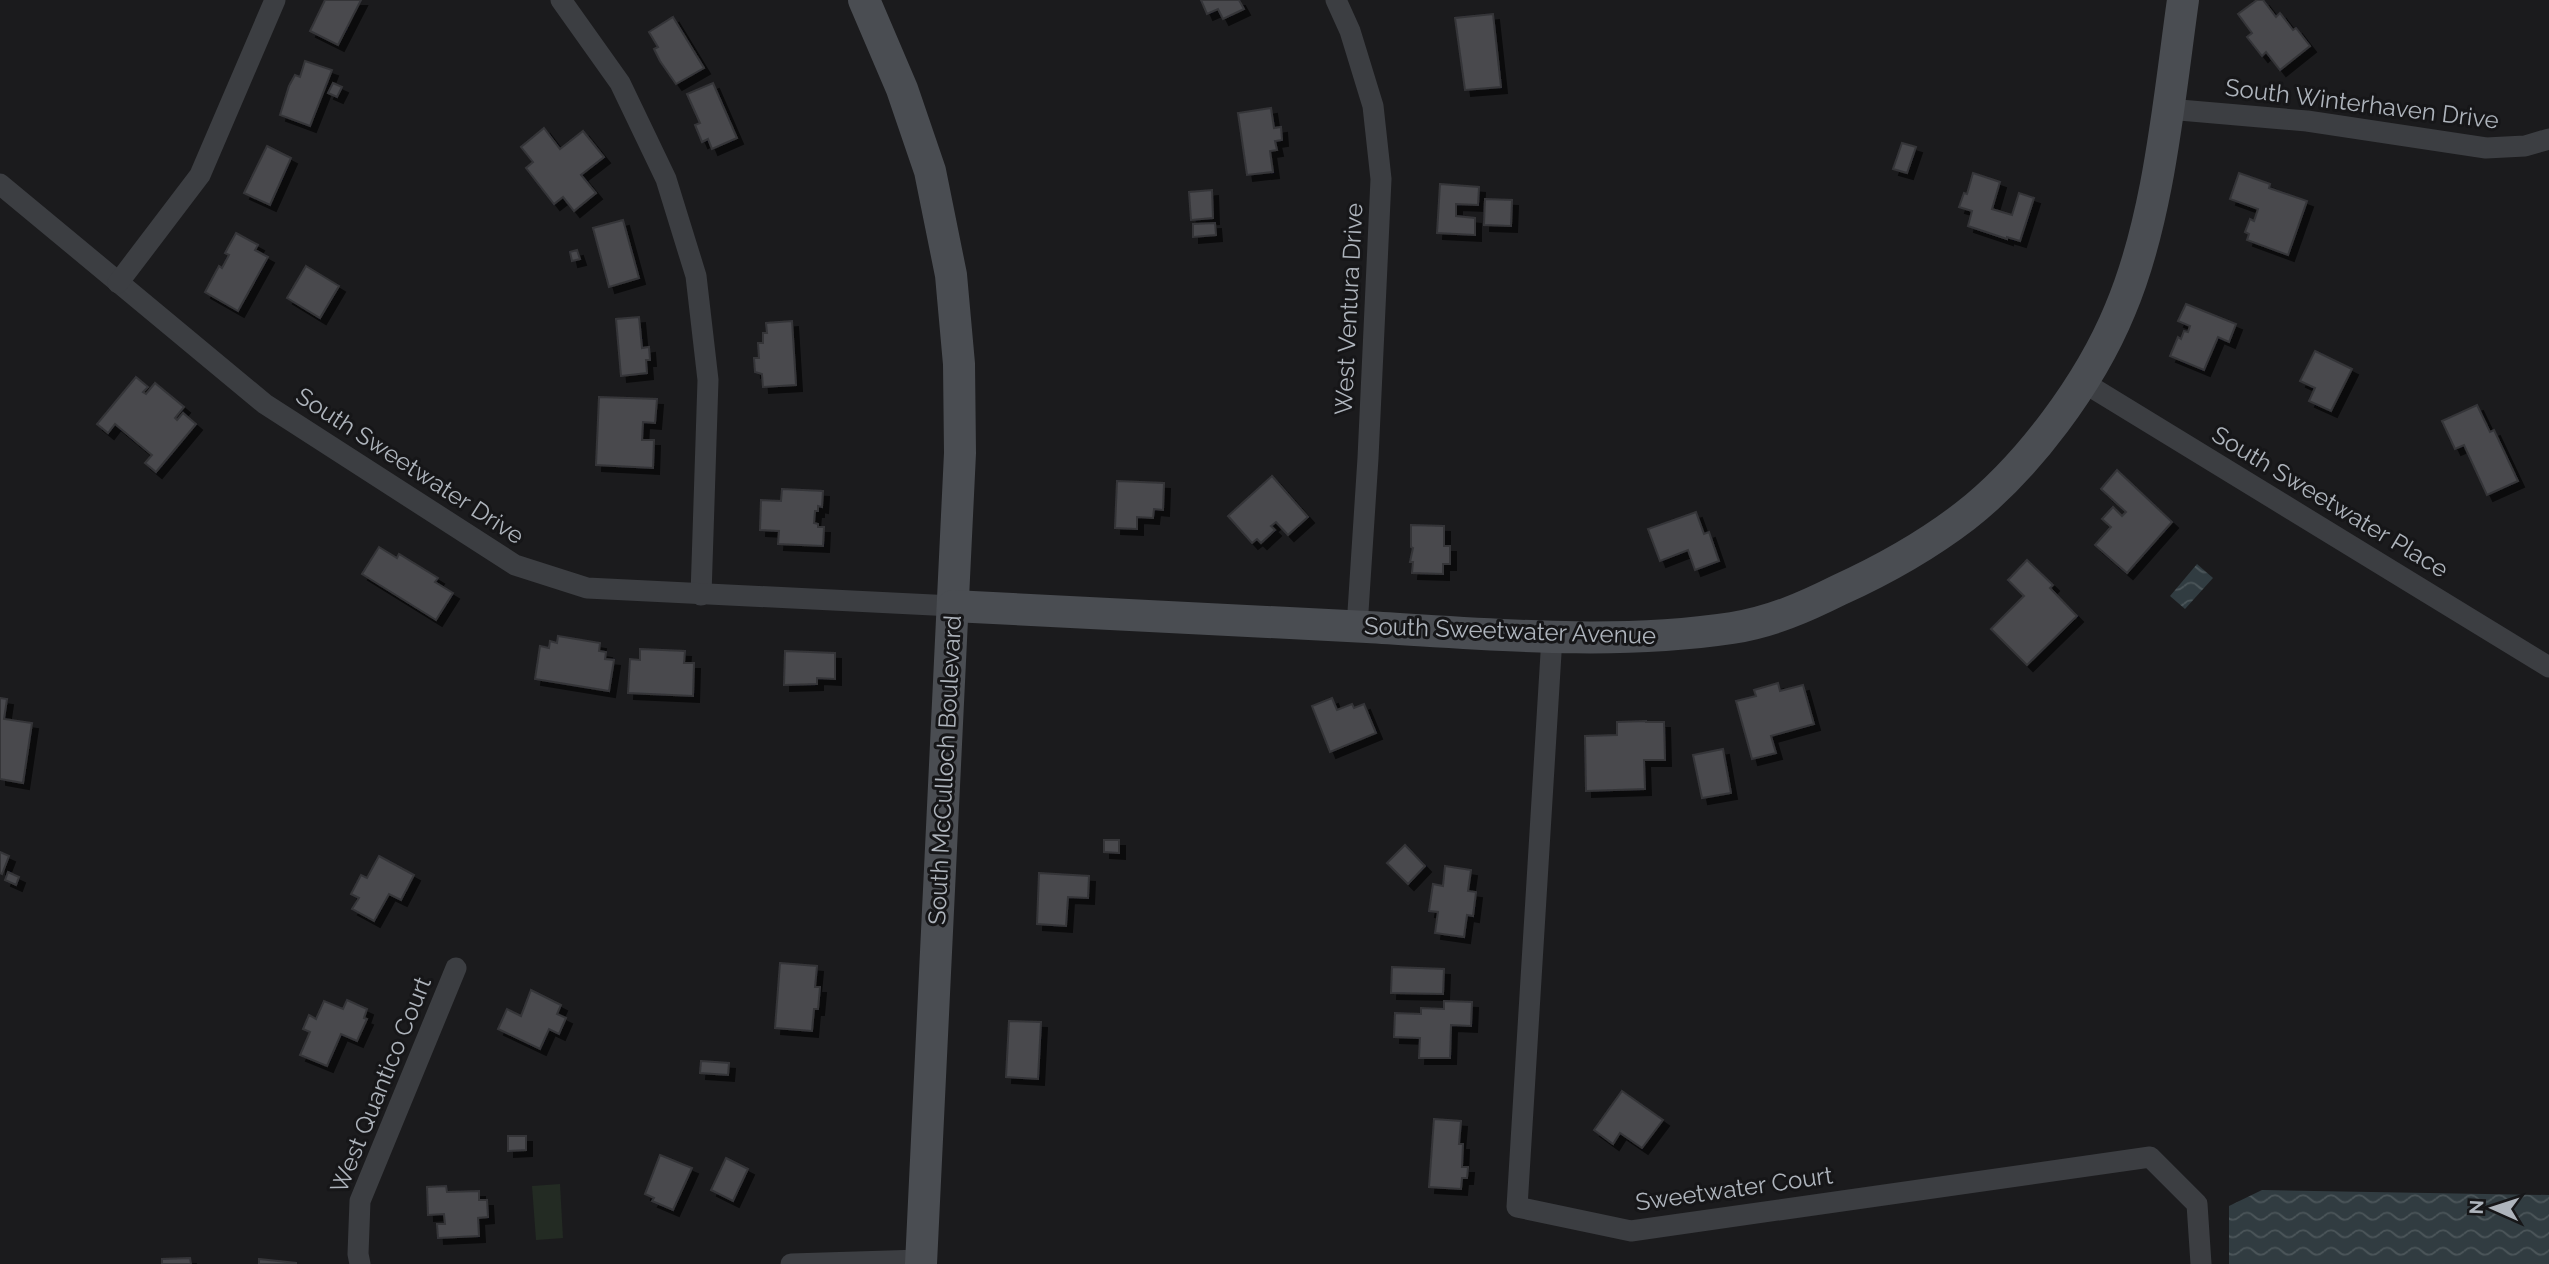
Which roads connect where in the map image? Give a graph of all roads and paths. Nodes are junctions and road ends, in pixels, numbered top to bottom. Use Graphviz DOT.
graph roads {
  1 [pos="275,0"];
  2 [pos="561,0"];
  3 [pos="864,0"];
  4 [pos="1336,0"];
  5 [pos="2183,0"];
  6 [pos="2168,109"];
  7 [pos="2549,139"];
  8 [pos="0,184"];
  9 [pos="118,283"];
  10 [pos="2083,382"];
  11 [pos="701,595"];
  12 [pos="953,607"];
  13 [pos="1357,627"];
  14 [pos="1552,637"];
  15 [pos="2549,667"];
  16 [pos="456,968"];
  17 [pos="921,1262"];
  18 [pos="360,1264"];
  19 [pos="791,1264"];
  20 [pos="2200,1264"];
  1 -- 9 [label="street"];
  2 -- 11 [label="street"];
  3 -- 12 [label="street, South McCulloch Boulevard"];
  4 -- 13 [label="street, West Ventura Drive"];
  5 -- 6 [label="street, South Sweetwater Avenue"];
  6 -- 7 [label="street, South Winterhaven Drive"];
  6 -- 10 [label="street, South Sweetwater Avenue"];
  8 -- 9 [label="street, South Sweetwater Drive"];
  9 -- 11 [label="street, South Sweetwater Drive"];
  10 -- 14 [label="street, South Sweetwater Avenue"];
  10 -- 15 [label="street, South Sweetwater Place"];
  11 -- 12 [label="street, South Sweetwater Drive"];
  12 -- 13 [label="street, South Sweetwater Avenue"];
  12 -- 17 [label="street, South McCulloch Boulevard"];
  13 -- 14 [label="street, South Sweetwater Avenue"];
  14 -- 20 [label="street, Sweetwater Court"];
  16 -- 18 [label="street, West Quantico Court"];
  17 -- 19 [label="street"];
}
